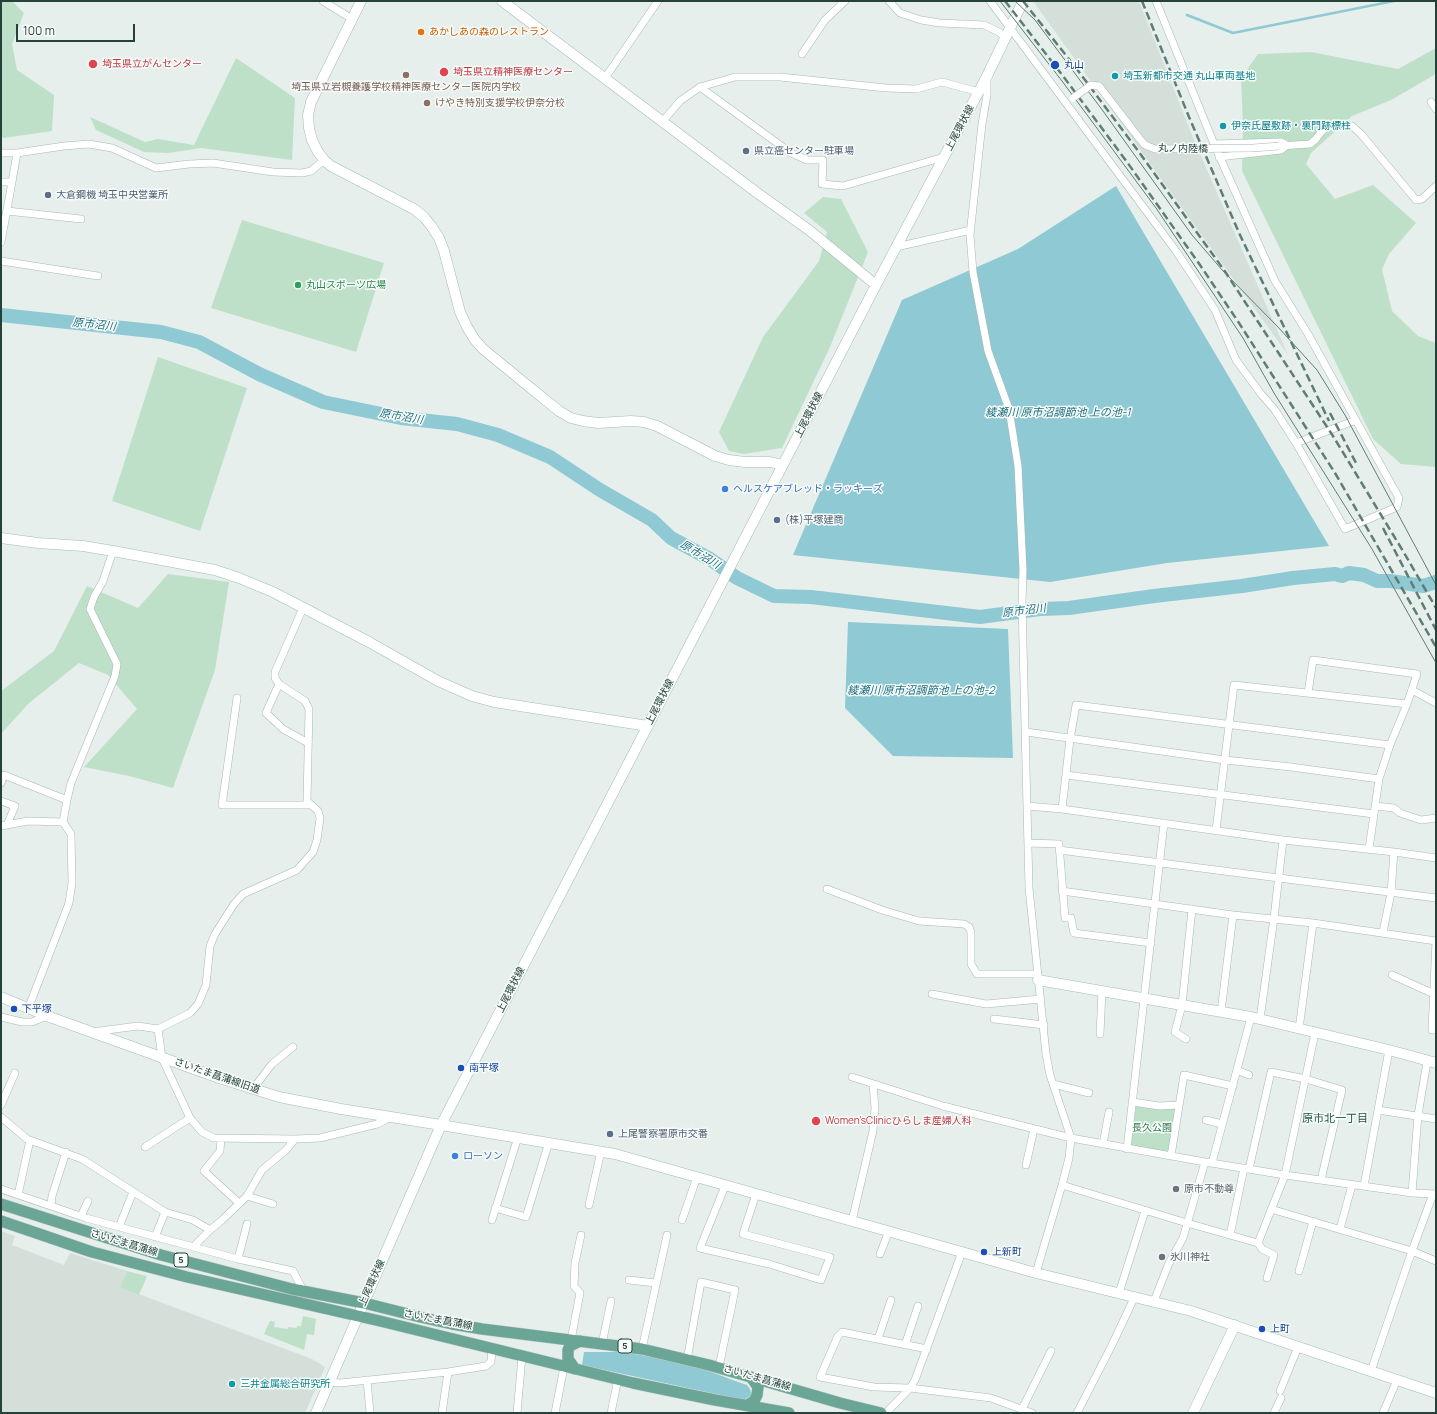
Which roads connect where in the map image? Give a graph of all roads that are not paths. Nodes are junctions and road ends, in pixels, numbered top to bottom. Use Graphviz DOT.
graph roads {
  1 [pos="323,1"];
  2 [pos="361,1"];
  3 [pos="502,1"];
  4 [pos="658,1"];
  5 [pos="845,1"];
  6 [pos="889,1"];
  7 [pos="990,1"];
  8 [pos="1023,1"];
  9 [pos="1156,1"];
  10 [pos="352,19"];
  11 [pos="1008,33"];
  12 [pos="802,54"];
  13 [pos="987,76"];
  14 [pos="605,78"];
  15 [pos="700,87"];
  16 [pos="979,92"];
  17 [pos="1070,101"];
  18 [pos="1430,102"];
  19 [pos="1436,109"];
  20 [pos="663,121"];
  21 [pos="1214,144"];
  22 [pos="1288,145"];
  23 [pos="1,153"];
  24 [pos="17,153"];
  25 [pos="944,157"];
  26 [pos="1219,157"];
  27 [pos="324,160"];
  28 [pos="1,182"];
  29 [pos="12,182"];
  30 [pos="1436,186"];
  31 [pos="7,211"];
  32 [pos="81,219"];
  33 [pos="970,230"];
  34 [pos="1,242"];
  35 [pos="896,247"];
  36 [pos="1,261"];
  37 [pos="98,276"];
  38 [pos="876,285"];
  39 [pos="1356,420"];
  40 [pos="1296,443"];
  41 [pos="783,465"];
  42 [pos="1,538"];
  43 [pos="113,551"];
  44 [pos="303,608"];
  45 [pos="279,684"];
  46 [pos="1412,690"];
  47 [pos="1308,693"];
  48 [pos="237,698"];
  49 [pos="1436,703"];
  50 [pos="1407,704"];
  51 [pos="1230,724"];
  52 [pos="648,726"];
  53 [pos="1026,732"];
  54 [pos="1070,739"];
  55 [pos="308,743"];
  56 [pos="1390,745"];
  57 [pos="1225,760"];
  58 [pos="1066,775"];
  59 [pos="1379,779"];
  60 [pos="1,783"];
  61 [pos="1221,794"];
  62 [pos="1,800"];
  63 [pos="66,800"];
  64 [pos="311,805"];
  65 [pos="1027,806"];
  66 [pos="1375,806"];
  67 [pos="1062,809"];
  68 [pos="1374,814"];
  69 [pos="1436,818"];
  70 [pos="63,822"];
  71 [pos="1164,824"];
  72 [pos="4,826"];
  73 [pos="1216,830"];
  74 [pos="1283,840"];
  75 [pos="1028,843"];
  76 [pos="1369,849"];
  77 [pos="1059,850"];
  78 [pos="1394,852"];
  79 [pos="1436,858"];
  80 [pos="1160,863"];
  81 [pos="1279,879"];
  82 [pos="827,889"];
  83 [pos="1062,891"];
  84 [pos="1390,893"];
  85 [pos="1436,898"];
  86 [pos="1155,904"];
  87 [pos="1192,909"];
  88 [pos="1233,914"];
  89 [pos="1274,918"];
  90 [pos="1313,922"];
  91 [pos="1383,932"];
  92 [pos="1151,943"];
  93 [pos="1392,975"];
  94 [pos="1038,977"];
  95 [pos="1102,991"];
  96 [pos="932,994"];
  97 [pos="1434,994"];
  98 [pos="1,997"];
  99 [pos="1145,998"];
  100 [pos="1041,999"];
  101 [pos="1182,1005"];
  102 [pos="28,1009"];
  103 [pos="1221,1012"];
  104 [pos="47,1016"];
  105 [pos="1,1017"];
  106 [pos="1256,1018"];
  107 [pos="994,1020"];
  108 [pos="1044,1025"];
  109 [pos="158,1029"];
  110 [pos="1299,1029"];
  111 [pos="1436,1030"];
  112 [pos="90,1032"];
  113 [pos="1315,1033"];
  114 [pos="1100,1034"];
  115 [pos="1186,1039"];
  116 [pos="293,1048"];
  117 [pos="1389,1050"];
  118 [pos="162,1058"];
  119 [pos="1432,1063"];
  120 [pos="1237,1070"];
  121 [pos="15,1073"];
  122 [pos="1249,1075"];
  123 [pos="852,1077"];
  124 [pos="1306,1079"];
  125 [pos="873,1084"];
  126 [pos="1053,1084"];
  127 [pos="1233,1086"];
  128 [pos="254,1089"];
  129 [pos="1089,1093"];
  130 [pos="1133,1102"];
  131 [pos="1,1105"];
  132 [pos="1179,1105"];
  133 [pos="1378,1110"];
  134 [pos="1109,1112"];
  135 [pos="1418,1115"];
  136 [pos="1,1117"];
  137 [pos="391,1117"];
  138 [pos="190,1118"];
  139 [pos="1436,1119"];
  140 [pos="1206,1120"];
  141 [pos="1222,1124"];
  142 [pos="441,1125"];
  143 [pos="1034,1129"];
  144 [pos="518,1137"];
  145 [pos="221,1138"];
  146 [pos="1070,1138"];
  147 [pos="295,1139"];
  148 [pos="30,1140"];
  149 [pos="549,1142"];
  150 [pos="1103,1144"];
  151 [pos="145,1147"];
  152 [pos="1127,1149"];
  153 [pos="66,1152"];
  154 [pos="601,1152"];
  155 [pos="1171,1156"];
  156 [pos="1208,1163"];
  157 [pos="1026,1165"];
  158 [pos="1247,1169"];
  159 [pos="1285,1175"];
  160 [pos="697,1177"];
  161 [pos="1321,1180"];
  162 [pos="1352,1184"];
  163 [pos="1062,1185"];
  164 [pos="725,1186"];
  165 [pos="1364,1186"];
  166 [pos="1,1189"];
  167 [pos="133,1192"];
  168 [pos="1412,1193"];
  169 [pos="756,1194"];
  170 [pos="1435,1194"];
  171 [pos="18,1195"];
  172 [pos="247,1196"];
  173 [pos="88,1201"];
  174 [pos="239,1203"];
  175 [pos="1,1204"];
  176 [pos="274,1204"];
  177 [pos="51,1205"];
  178 [pos="589,1205"];
  179 [pos="495,1208"];
  180 [pos="1271,1209"];
  181 [pos="1145,1210"];
  182 [pos="165,1212"];
  183 [pos="84,1217"];
  184 [pos="492,1220"];
  185 [pos="682,1220"];
  186 [pos="1,1221"];
  187 [pos="852,1221"];
  188 [pos="1313,1221"];
  189 [pos="1187,1223"];
  190 [pos="247,1224"];
  191 [pos="119,1227"];
  192 [pos="1340,1229"];
  193 [pos="210,1230"];
  194 [pos="889,1231"];
  195 [pos="91,1233"];
  196 [pos="581,1235"];
  197 [pos="667,1235"];
  198 [pos="1230,1235"];
  199 [pos="155,1237"];
  200 [pos="1258,1243"];
  201 [pos="194,1247"];
  202 [pos="1412,1250"];
  203 [pos="962,1252"];
  204 [pos="880,1254"];
  205 [pos="161,1255"];
  206 [pos="175,1259"];
  207 [pos="238,1259"];
  208 [pos="1436,1261"];
  209 [pos="157,1270"];
  210 [pos="1299,1271"];
  211 [pos="1036,1272"];
  212 [pos="172,1274"];
  213 [pos="1267,1278"];
  214 [pos="629,1280"];
  215 [pos="656,1283"];
  216 [pos="303,1290"];
  217 [pos="1119,1293"];
  218 [pos="1135,1296"];
  219 [pos="891,1300"];
  220 [pos="611,1301"];
  221 [pos="1154,1301"];
  222 [pos="364,1303"];
  223 [pos="918,1306"];
  224 [pos="358,1316"];
  225 [pos="1235,1325"];
  226 [pos="878,1340"];
  227 [pos="576,1341"];
  228 [pos="602,1344"];
  229 [pos="905,1345"];
  230 [pos="492,1347"];
  231 [pos="1298,1347"];
  232 [pos="642,1349"];
  233 [pos="927,1349"];
  234 [pos="1051,1351"];
  235 [pos="522,1356"];
  236 [pos="687,1360"];
  237 [pos="719,1367"];
  238 [pos="570,1368"];
  239 [pos="1371,1371"];
  240 [pos="448,1372"];
  241 [pos="751,1377"];
  242 [pos="618,1379"];
  243 [pos="367,1380"];
  244 [pos="1397,1380"];
  245 [pos="329,1382"];
  246 [pos="910,1388"];
  247 [pos="1436,1393"];
  248 [pos="747,1405"];
  249 [pos="1022,1409"];
  250 [pos="316,1413"];
  251 [pos="370,1413"];
  252 [pos="442,1413"];
  253 [pos="518,1413"];
  254 [pos="555,1413"];
  255 [pos="611,1413"];
  256 [pos="789,1413"];
  257 [pos="881,1413"];
  258 [pos="886,1413"];
  259 [pos="1032,1413"];
  260 [pos="1077,1413"];
  261 [pos="1194,1413"];
  262 [pos="1274,1413"];
  263 [pos="1383,1413"];
  1 -- 10 [label="street"];
  2 -- 10 [label="street"];
  3 -- 14 [label="street"];
  4 -- 14 [label="street"];
  5 -- 12 [label="street"];
  6 -- 11 [label="street"];
  7 -- 11 [label="street"];
  8 -- 11 [label="street, 上尾環状線"];
  9 -- 21 [label="street"];
  10 -- 27 [label="street"];
  11 -- 13 [label="street, 上尾環状線"];
  11 -- 17 [label="street"];
  13 -- 16 [label="street, 上尾環状線"];
  13 -- 33 [label="street"];
  14 -- 20 [label="street"];
  15 -- 16 [label="street"];
  15 -- 20 [label="street"];
  15 -- 25 [label="street"];
  16 -- 25 [label="street, 上尾環状線"];
  17 -- 22 [label="street, 丸ノ内陸橋, bridge"];
  17 -- 40 [label="street"];
  18 -- 19 [label="street"];
  20 -- 38 [label="street"];
  21 -- 22 [label="street"];
  21 -- 26 [label="street"];
  22 -- 26 [label="street"];
  22 -- 30 [label="street"];
  23 -- 24 [label="street"];
  24 -- 27 [label="street"];
  24 -- 29 [label="street"];
  25 -- 35 [label="street, 上尾環状線"];
  26 -- 39 [label="street"];
  27 -- 41 [label="street"];
  28 -- 29 [label="street"];
  29 -- 31 [label="street"];
  31 -- 32 [label="street"];
  31 -- 34 [label="street"];
  33 -- 35 [label="street"];
  33 -- 53 [label="street"];
  35 -- 38 [label="street, 上尾環状線"];
  36 -- 37 [label="street"];
  38 -- 41 [label="street, 上尾環状線"];
  39 -- 40 [label="street"];
  39 -- 40 [label="street"];
  41 -- 52 [label="street, 上尾環状線"];
  42 -- 43 [label="street"];
  43 -- 44 [label="street"];
  43 -- 63 [label="street"];
  44 -- 45 [label="street"];
  44 -- 52 [label="street"];
  45 -- 55 [label="street"];
  45 -- 55 [label="street"];
  46 -- 47 [label="street"];
  46 -- 49 [label="street"];
  46 -- 50 [label="street"];
  47 -- 50 [label="street"];
  47 -- 51 [label="street"];
  48 -- 64 [label="street"];
  50 -- 56 [label="street"];
  51 -- 54 [label="street"];
  51 -- 56 [label="street"];
  51 -- 57 [label="street"];
  52 -- 142 [label="street, 上尾環状線"];
  53 -- 54 [label="street"];
  53 -- 65 [label="street"];
  54 -- 57 [label="street"];
  54 -- 58 [label="street"];
  55 -- 64 [label="street"];
  56 -- 59 [label="street"];
  57 -- 59 [label="street"];
  57 -- 61 [label="street"];
  58 -- 61 [label="street"];
  58 -- 67 [label="street"];
  59 -- 66 [label="street"];
  60 -- 63 [label="street"];
  61 -- 68 [label="street"];
  61 -- 73 [label="street"];
  62 -- 72 [label="street"];
  63 -- 70 [label="street"];
  64 -- 109 [label="street"];
  65 -- 67 [label="street"];
  65 -- 75 [label="street"];
  66 -- 68 [label="street"];
  66 -- 69 [label="street"];
  67 -- 71 [label="street"];
  68 -- 76 [label="street"];
  70 -- 72 [label="street"];
  70 -- 102 [label="street"];
  71 -- 73 [label="street"];
  71 -- 80 [label="street"];
  73 -- 74 [label="street"];
  74 -- 76 [label="street"];
  74 -- 81 [label="street"];
  75 -- 77 [label="street"];
  75 -- 94 [label="street"];
  76 -- 78 [label="street"];
  77 -- 80 [label="street"];
  77 -- 83 [label="street"];
  78 -- 79 [label="street"];
  78 -- 84 [label="street"];
  80 -- 81 [label="street"];
  80 -- 86 [label="street"];
  81 -- 84 [label="street"];
  81 -- 89 [label="street"];
  82 -- 94 [label="street"];
  83 -- 86 [label="street"];
  83 -- 92 [label="street"];
  84 -- 85 [label="street"];
  84 -- 91 [label="street"];
  86 -- 87 [label="street"];
  86 -- 92 [label="street"];
  87 -- 88 [label="street"];
  87 -- 101 [label="street"];
  88 -- 89 [label="street"];
  88 -- 103 [label="street"];
  89 -- 90 [label="street"];
  89 -- 106 [label="street"];
  90 -- 91 [label="street"];
  90 -- 110 [label="street"];
  91 -- 97 [label="street"];
  92 -- 99 [label="street"];
  93 -- 97 [label="street"];
  94 -- 95 [label="street"];
  94 -- 100 [label="street"];
  95 -- 99 [label="street"];
  95 -- 114 [label="street"];
  96 -- 100 [label="street"];
  97 -- 111 [label="street"];
  98 -- 102 [label="street, さいたま菖蒲線旧道"];
  99 -- 101 [label="street"];
  99 -- 130 [label="street"];
  100 -- 108 [label="street"];
  101 -- 103 [label="street"];
  101 -- 115 [label="street"];
  102 -- 104 [label="street, さいたま菖蒲線旧道"];
  103 -- 106 [label="street"];
  104 -- 105 [label="street"];
  104 -- 112 [label="street, さいたま菖蒲線旧道"];
  106 -- 110 [label="street"];
  106 -- 120 [label="street"];
  107 -- 108 [label="street"];
  108 -- 126 [label="street"];
  109 -- 112 [label="street"];
  109 -- 118 [label="street"];
  110 -- 113 [label="street"];
  112 -- 118 [label="street, さいたま菖蒲線旧道"];
  113 -- 117 [label="street"];
  113 -- 124 [label="street"];
  116 -- 128 [label="street"];
  117 -- 119 [label="street"];
  117 -- 133 [label="street"];
  118 -- 128 [label="street, さいたま菖蒲線旧道"];
  118 -- 138 [label="street"];
  119 -- 135 [label="street"];
  120 -- 122 [label="street"];
  120 -- 127 [label="street"];
  121 -- 131 [label="street"];
  123 -- 125 [label="street"];
  124 -- 158 [label="street"];
  124 -- 159 [label="street"];
  124 -- 161 [label="street"];
  125 -- 143 [label="street"];
  125 -- 187 [label="street"];
  126 -- 129 [label="street"];
  126 -- 146 [label="street"];
  127 -- 132 [label="street"];
  127 -- 141 [label="street"];
  128 -- 137 [label="street, さいたま菖蒲線旧道"];
  130 -- 132 [label="street"];
  130 -- 152 [label="street"];
  132 -- 155 [label="street"];
  133 -- 135 [label="street"];
  133 -- 165 [label="street"];
  134 -- 150 [label="street"];
  135 -- 139 [label="street"];
  135 -- 168 [label="street"];
  136 -- 148 [label="street"];
  137 -- 142 [label="street, さいたま菖蒲線旧道"];
  137 -- 147 [label="street"];
  138 -- 145 [label="street"];
  138 -- 151 [label="street"];
  140 -- 141 [label="street"];
  141 -- 156 [label="street"];
  142 -- 144 [label="street, さいたま菖蒲線旧道"];
  142 -- 222 [label="street, 上尾環状線"];
  143 -- 146 [label="street"];
  143 -- 157 [label="street"];
  144 -- 149 [label="street, さいたま菖蒲線旧道"];
  144 -- 179 [label="street"];
  145 -- 147 [label="street"];
  145 -- 174 [label="street"];
  146 -- 150 [label="street"];
  146 -- 163 [label="street"];
  147 -- 172 [label="street"];
  148 -- 153 [label="street"];
  148 -- 171 [label="street"];
  149 -- 154 [label="street, さいたま菖蒲線旧道"];
  149 -- 179 [label="street"];
  150 -- 152 [label="street"];
  152 -- 155 [label="street"];
  153 -- 167 [label="street"];
  153 -- 177 [label="street"];
  154 -- 160 [label="street, さいたま菖蒲線旧道"];
  154 -- 178 [label="street"];
  155 -- 156 [label="street"];
  156 -- 158 [label="street"];
  156 -- 189 [label="street"];
  158 -- 159 [label="street"];
  158 -- 198 [label="street"];
  159 -- 161 [label="street"];
  159 -- 180 [label="street"];
  160 -- 164 [label="street, さいたま菖蒲線旧道"];
  160 -- 185 [label="street"];
  161 -- 162 [label="street"];
  162 -- 165 [label="street"];
  162 -- 192 [label="street"];
  163 -- 181 [label="street"];
  163 -- 211 [label="street"];
  164 -- 169 [label="street, さいたま菖蒲線旧道"];
  164 -- 169 [label="street"];
  165 -- 168 [label="street"];
  166 -- 171 [label="street"];
  167 -- 182 [label="street"];
  167 -- 191 [label="street"];
  168 -- 170 [label="street"];
  169 -- 187 [label="street, さいたま菖蒲線旧道"];
  170 -- 202 [label="street"];
  171 -- 177 [label="street"];
  172 -- 174 [label="street"];
  172 -- 176 [label="street"];
  173 -- 183 [label="street"];
  174 -- 193 [label="street"];
  175 -- 195 [label="main road, さいたま菖蒲線 / 5"];
  177 -- 183 [label="street"];
  179 -- 184 [label="street"];
  180 -- 188 [label="street"];
  180 -- 200 [label="street"];
  181 -- 189 [label="street"];
  181 -- 217 [label="street"];
  182 -- 193 [label="street"];
  182 -- 199 [label="street"];
  183 -- 191 [label="street"];
  183 -- 195 [label="street"];
  186 -- 209 [label="main road, さいたま菖蒲線 / 5"];
  187 -- 194 [label="street, さいたま菖蒲線旧道"];
  188 -- 192 [label="street"];
  188 -- 210 [label="street"];
  189 -- 198 [label="street"];
  189 -- 221 [label="street"];
  190 -- 207 [label="street"];
  191 -- 199 [label="street"];
  192 -- 202 [label="street"];
  193 -- 201 [label="street"];
  194 -- 203 [label="street, さいたま菖蒲線旧道"];
  194 -- 204 [label="street"];
  195 -- 205 [label="main road, さいたま菖蒲線 / 5"];
  196 -- 227 [label="street"];
  197 -- 215 [label="street"];
  198 -- 200 [label="street"];
  199 -- 201 [label="street"];
  200 -- 213 [label="street"];
  201 -- 207 [label="street"];
  202 -- 208 [label="street"];
  202 -- 239 [label="street"];
  203 -- 211 [label="street, さいたま菖蒲線旧道"];
  203 -- 233 [label="street"];
  205 -- 206 [label="main road, さいたま菖蒲線 / 5"];
  205 -- 209 [label="main road"];
  206 -- 212 [label="main road"];
  206 -- 216 [label="main road, さいたま菖蒲線 / 5"];
  207 -- 216 [label="street"];
  209 -- 212 [label="main road, さいたま菖蒲線 / 5"];
  211 -- 217 [label="street, さいたま菖蒲線旧道"];
  212 -- 224 [label="main road, さいたま菖蒲線 / 5"];
  214 -- 215 [label="street"];
  215 -- 232 [label="street"];
  216 -- 222 [label="main road, さいたま菖蒲線 / 5"];
  217 -- 218 [label="street, さいたま菖蒲線旧道"];
  218 -- 221 [label="street, さいたま菖蒲線旧道"];
  218 -- 260 [label="street"];
  219 -- 226 [label="street"];
  220 -- 228 [label="street"];
  221 -- 225 [label="street, さいたま菖蒲線旧道"];
  222 -- 224 [label="street, 上尾環状線"];
  222 -- 227 [label="main road, さいたま菖蒲線 / 5"];
  223 -- 229 [label="street"];
  224 -- 230 [label="main road, さいたま菖蒲線 / 5"];
  224 -- 245 [label="street, 上尾環状線"];
  225 -- 231 [label="street, さいたま菖蒲線旧道"];
  225 -- 261 [label="street"];
  226 -- 229 [label="street"];
  226 -- 246 [label="street"];
  227 -- 228 [label="main road, さいたま菖蒲線 / 5"];
  227 -- 238 [label="main road"];
  228 -- 232 [label="main road, さいたま菖蒲線 / 5"];
  229 -- 233 [label="street"];
  230 -- 235 [label="main road, さいたま菖蒲線 / 5"];
  230 -- 240 [label="street"];
  231 -- 239 [label="street, さいたま菖蒲線旧道"];
  231 -- 262 [label="street"];
  232 -- 236 [label="main road, さいたま菖蒲線 / 5"];
  233 -- 246 [label="street"];
  234 -- 249 [label="street"];
  235 -- 238 [label="main road, さいたま菖蒲線 / 5"];
  235 -- 253 [label="street"];
  236 -- 237 [label="main road, さいたま菖蒲線 / 5"];
  236 -- 237 [label="street"];
  237 -- 241 [label="main road, さいたま菖蒲線 / 5"];
  238 -- 242 [label="main road, さいたま菖蒲線 / 5"];
  238 -- 254 [label="street"];
  239 -- 244 [label="street, さいたま菖蒲線旧道"];
  240 -- 243 [label="street"];
  240 -- 252 [label="street"];
  241 -- 248 [label="main road"];
  241 -- 257 [label="main road, さいたま菖蒲線 / 5"];
  242 -- 248 [label="main road, さいたま菖蒲線 / 5"];
  242 -- 255 [label="street"];
  243 -- 245 [label="street"];
  243 -- 251 [label="street"];
  244 -- 247 [label="street, さいたま菖蒲線旧道"];
  244 -- 263 [label="street"];
  245 -- 250 [label="street, 上尾環状線"];
  246 -- 249 [label="street"];
  246 -- 258 [label="street"];
  248 -- 256 [label="main road, さいたま菖蒲線 / 5"];
  249 -- 259 [label="street"];
}
